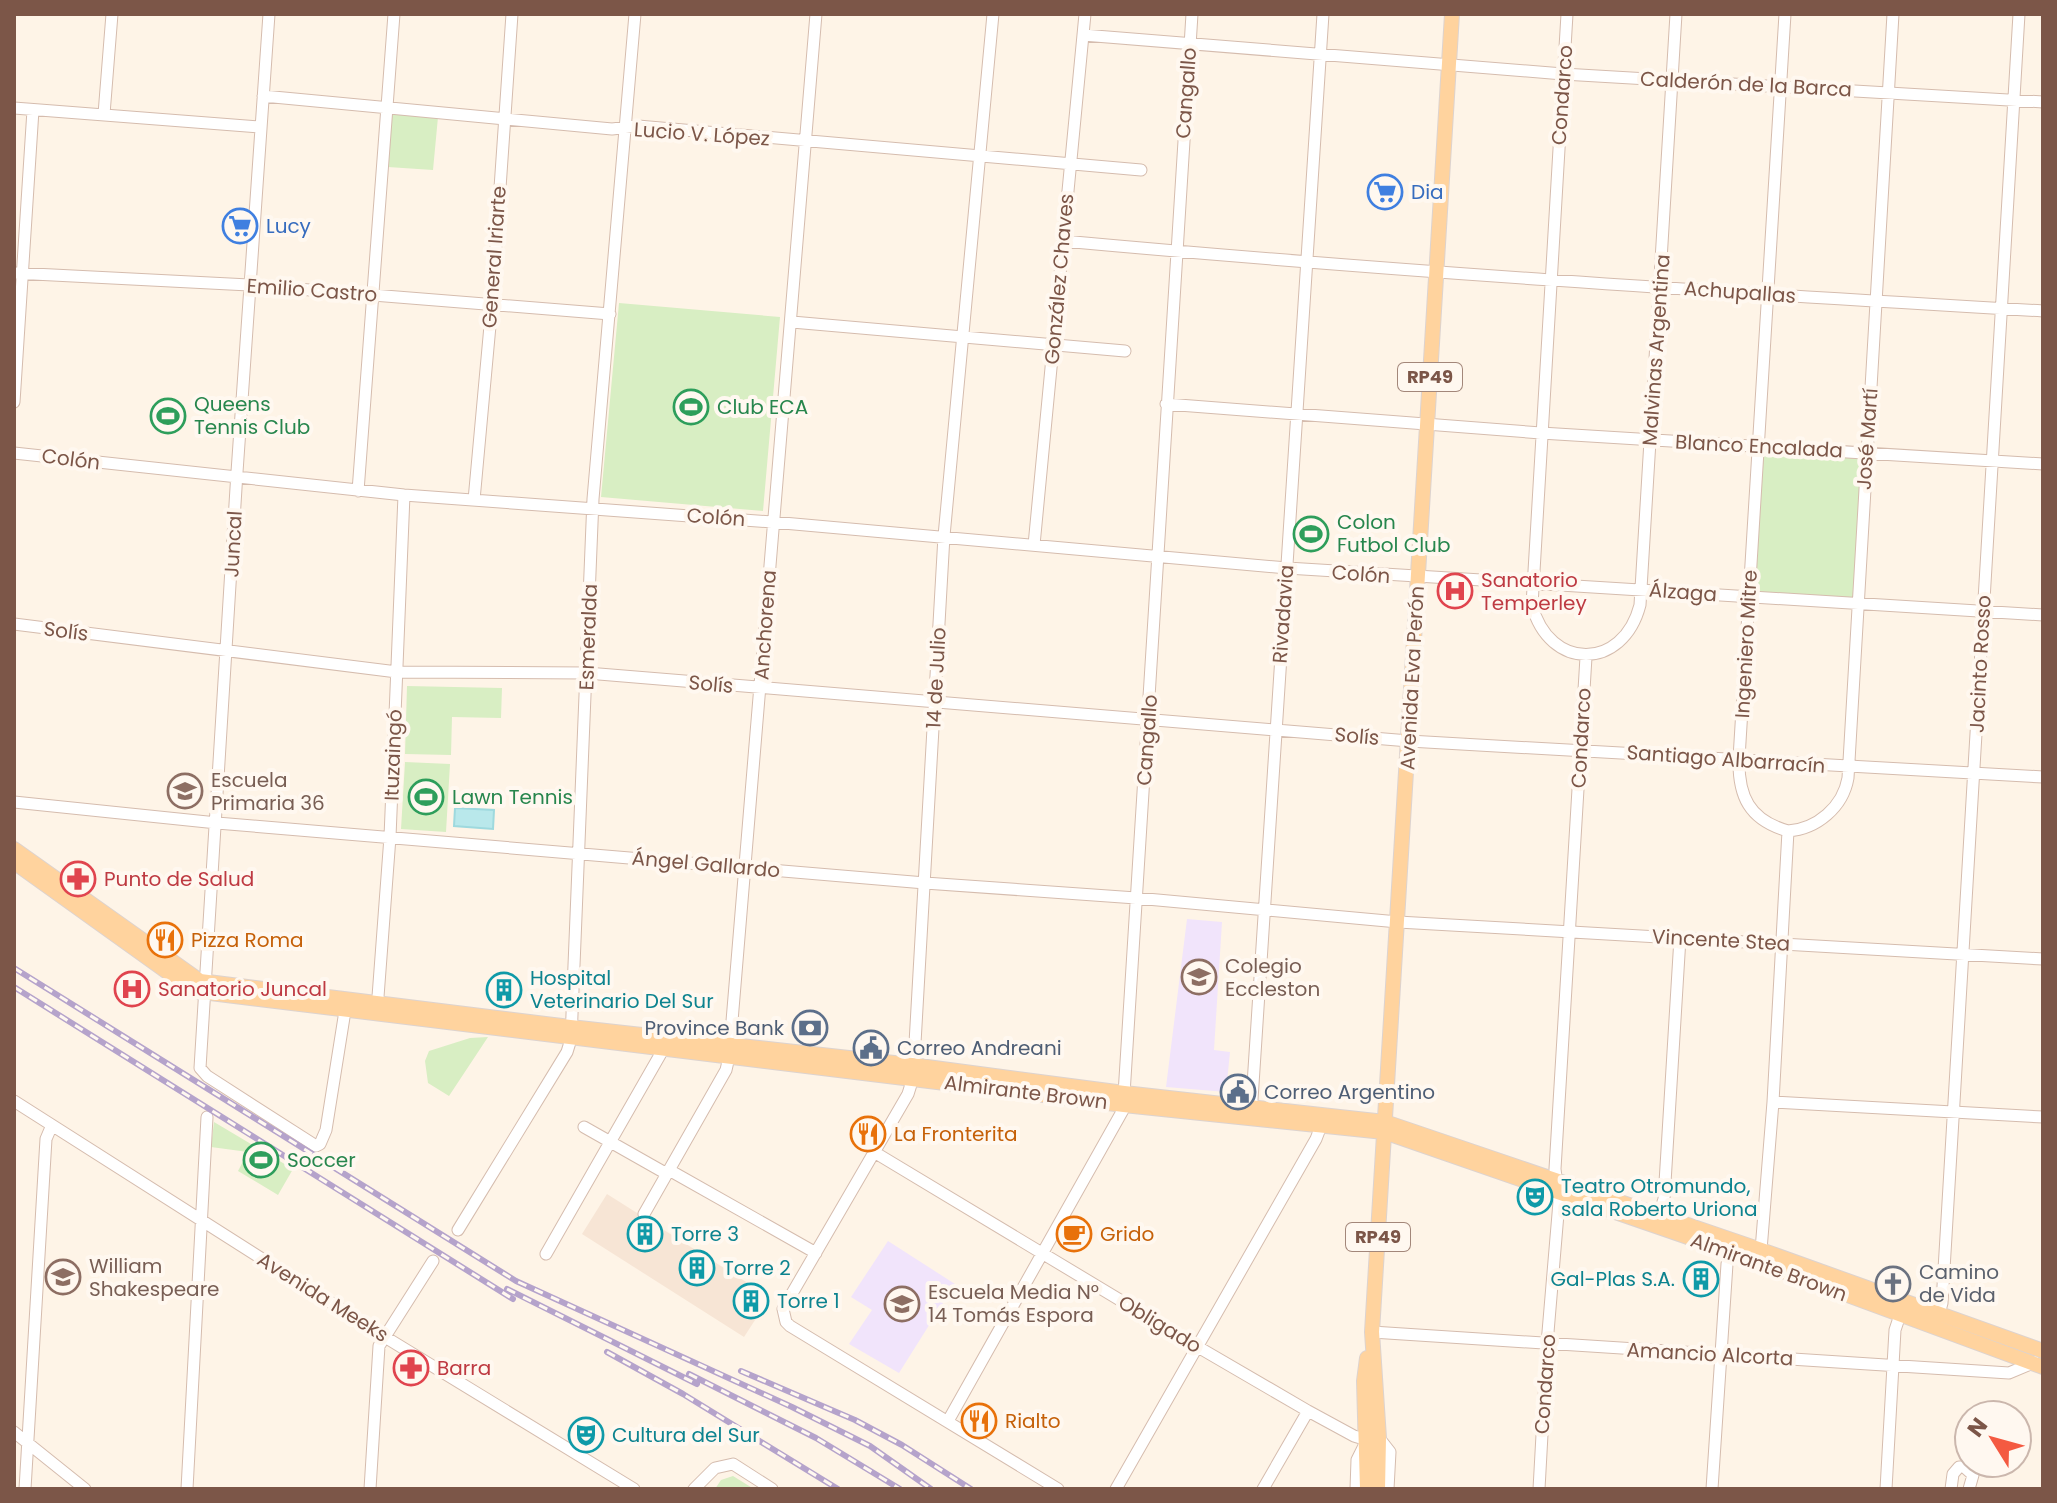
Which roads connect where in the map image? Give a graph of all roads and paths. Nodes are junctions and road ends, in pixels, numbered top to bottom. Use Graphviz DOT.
graph roads {
  1 [pos="112,14"];
  2 [pos="269,14"];
  3 [pos="394,14"];
  4 [pos="512,14"];
  5 [pos="635,14"];
  6 [pos="816,14"];
  7 [pos="993,14"];
  8 [pos="1085,14"];
  9 [pos="1192,14"];
  10 [pos="1323,14"];
  11 [pos="1452,14"];
  12 [pos="1567,14"];
  13 [pos="1676,14"];
  14 [pos="1785,14"];
  15 [pos="1893,14"];
  16 [pos="2019,14"];
  17 [pos="1083,35"];
  18 [pos="1190,43"];
  19 [pos="1321,54"];
  20 [pos="1448,65"];
  21 [pos="1563,74"];
  22 [pos="1672,80"];
  23 [pos="1780,85"];
  24 [pos="1889,93"];
  25 [pos="263,96"];
  26 [pos="2014,101"];
  27 [pos="2043,102"];
  28 [pos="14,108"];
  29 [pos="387,108"];
  30 [pos="33,110"];
  31 [pos="104,114"];
  32 [pos="503,119"];
  33 [pos="260,127"];
  34 [pos="626,128"];
  35 [pos="807,143"];
  36 [pos="980,158"];
  37 [pos="1070,165"];
  38 [pos="1141,170"];
  39 [pos="1063,241"];
  40 [pos="1176,251"];
  41 [pos="1305,263"];
  42 [pos="18,273"];
  43 [pos="1436,273"];
  44 [pos="1549,281"];
  45 [pos="249,285"];
  46 [pos="1660,287"];
  47 [pos="1769,294"];
  48 [pos="374,295"];
  49 [pos="1876,301"];
  50 [pos="492,304"];
  51 [pos="2003,308"];
  52 [pos="2043,311"];
  53 [pos="610,314"];
  54 [pos="792,322"];
  55 [pos="962,338"];
  56 [pos="1054,345"];
  57 [pos="1125,351"];
  58 [pos="14,402"];
  59 [pos="1166,404"];
  60 [pos="1295,415"];
  61 [pos="1427,424"];
  62 [pos="1541,433"];
  63 [pos="1649,440"];
  64 [pos="1758,445"];
  65 [pos="1866,451"];
  66 [pos="14,453"];
  67 [pos="1993,460"];
  68 [pos="2043,464"];
  69 [pos="236,479"];
  70 [pos="358,491"];
  71 [pos="404,495"];
  72 [pos="474,500"];
  73 [pos="593,508"];
  74 [pos="772,522"];
  75 [pos="944,536"];
  76 [pos="1034,545"];
  77 [pos="1157,556"];
  78 [pos="1287,568"];
  79 [pos="1418,577"];
  80 [pos="1532,584"];
  81 [pos="1641,590"];
  82 [pos="1748,596"];
  83 [pos="1856,603"];
  84 [pos="1983,611"];
  85 [pos="2043,615"];
  86 [pos="14,624"];
  87 [pos="227,651"];
  88 [pos="1586,657"];
  89 [pos="397,672"];
  90 [pos="587,673"];
  91 [pos="761,688"];
  92 [pos="935,703"];
  93 [pos="1149,718"];
  94 [pos="1275,730"];
  95 [pos="1409,741"];
  96 [pos="1580,749"];
  97 [pos="1739,758"];
  98 [pos="1849,767"];
  99 [pos="1974,773"];
  100 [pos="2043,777"];
  101 [pos="14,802"];
  102 [pos="217,823"];
  103 [pos="1788,831"];
  104 [pos="390,837"];
  105 [pos="14,849"];
  106 [pos="577,854"];
  107 [pos="14,862"];
  108 [pos="746,868"];
  109 [pos="925,883"];
  110 [pos="1136,898"];
  111 [pos="1263,910"];
  112 [pos="1398,922"];
  113 [pos="1569,932"];
  114 [pos="1680,938"];
  115 [pos="1782,943"];
  116 [pos="1962,954"];
  117 [pos="2043,959"];
  118 [pos="206,988"];
  119 [pos="377,1008"];
  120 [pos="345,1011"];
  121 [pos="570,1033"];
  122 [pos="664,1048"];
  123 [pos="730,1051"];
  124 [pos="912,1071"];
  125 [pos="1124,1099"];
  126 [pos="14,1101"];
  127 [pos="1773,1102"];
  128 [pos="1252,1112"];
  129 [pos="1953,1112"];
  130 [pos="207,1117"];
  131 [pos="2043,1117"];
  132 [pos="52,1125"];
  133 [pos="1321,1126"];
  134 [pos="584,1127"];
  135 [pos="1384,1127"];
  136 [pos="610,1142"];
  137 [pos="874,1152"];
  138 [pos="668,1172"];
  139 [pos="1557,1185"];
  140 [pos="644,1214"];
  141 [pos="1659,1214"];
  142 [pos="202,1221"];
  143 [pos="458,1230"];
  144 [pos="1761,1250"];
  145 [pos="1731,1252"];
  146 [pos="816,1253"];
  147 [pos="546,1254"];
  148 [pos="1043,1254"];
  149 [pos="433,1261"];
  150 [pos="1939,1314"];
  151 [pos="1900,1315"];
  152 [pos="385,1337"];
  153 [pos="1371,1337"];
  154 [pos="1547,1344"];
  155 [pos="1198,1347"];
  156 [pos="1721,1355"];
  157 [pos="2041,1359"];
  158 [pos="1893,1364"];
  159 [pos="1308,1411"];
  160 [pos="948,1421"];
  161 [pos="14,1432"];
  162 [pos="1373,1439"];
  163 [pos="28,1444"];
  164 [pos="374,1487"];
  165 [pos="25,1489"];
  166 [pos="85,1489"];
  167 [pos="187,1489"];
  168 [pos="634,1489"];
  169 [pos="694,1489"];
  170 [pos="772,1489"];
  171 [pos="1058,1489"];
  172 [pos="1116,1489"];
  173 [pos="1263,1489"];
  174 [pos="1356,1489"];
  175 [pos="1367,1489"];
  176 [pos="1378,1489"];
  177 [pos="1388,1489"];
  178 [pos="1539,1489"];
  179 [pos="1712,1489"];
  180 [pos="1886,1489"];
  181 [pos="1951,1489"];
  182 [pos="1969,1489"];
  1 -- 31 [label="street"];
  2 -- 25 [label="street, Juncal"];
  3 -- 29 [label="street"];
  4 -- 32 [label="street, General Iriarte"];
  5 -- 34 [label="street, Esmeralda"];
  6 -- 35 [label="street, Anchorena"];
  7 -- 36 [label="street, 14 de Julio"];
  8 -- 17 [label="street, González Chaves"];
  9 -- 18 [label="street, Cangallo"];
  10 -- 19 [label="street, Rivadavia"];
  11 -- 20 [label="main road, Avenida Eva Perón / RP49"];
  12 -- 21 [label="street, Condarco"];
  13 -- 22 [label="street, Malvinas Argentina"];
  14 -- 23 [label="street, Ingeniero Mitre"];
  15 -- 24 [label="street, José Martí"];
  16 -- 26 [label="street, Jacinto Rosso"];
  17 -- 18 [label="street, Calderón de la Barca"];
  17 -- 37 [label="street, González Chaves"];
  18 -- 19 [label="street, Calderón de la Barca"];
  18 -- 40 [label="street, Cangallo"];
  19 -- 20 [label="street, Calderón de la Barca"];
  19 -- 41 [label="street, Rivadavia"];
  20 -- 21 [label="street, Calderón de la Barca"];
  20 -- 43 [label="main road, Avenida Eva Perón / RP49"];
  21 -- 22 [label="street, Calderón de la Barca"];
  21 -- 44 [label="street, Condarco"];
  22 -- 23 [label="street, Calderón de la Barca"];
  22 -- 46 [label="street, Malvinas Argentina"];
  23 -- 24 [label="street, Calderón de la Barca"];
  23 -- 47 [label="street, Ingeniero Mitre"];
  24 -- 26 [label="street, Calderón de la Barca"];
  24 -- 49 [label="street, José Martí"];
  25 -- 29 [label="street, Lucio V. López"];
  25 -- 33 [label="street, Juncal"];
  26 -- 27 [label="street, Calderón de la Barca"];
  26 -- 51 [label="street, Jacinto Rosso"];
  28 -- 30 [label="street"];
  29 -- 32 [label="street, Lucio V. López"];
  29 -- 48 [label="street"];
  30 -- 31 [label="street"];
  30 -- 42 [label="street"];
  31 -- 33 [label="street"];
  32 -- 34 [label="street, Lucio V. López"];
  32 -- 50 [label="street, General Iriarte"];
  33 -- 45 [label="street, Juncal"];
  34 -- 35 [label="street, Lucio V. López"];
  34 -- 53 [label="street, Esmeralda"];
  35 -- 36 [label="street, Lucio V. López"];
  35 -- 54 [label="street, Anchorena"];
  36 -- 37 [label="street, Lucio V. López"];
  36 -- 55 [label="street, 14 de Julio"];
  37 -- 38 [label="street, Lucio V. López"];
  37 -- 39 [label="street, González Chaves"];
  39 -- 40 [label="street"];
  39 -- 56 [label="street, González Chaves"];
  40 -- 41 [label="street"];
  40 -- 59 [label="street, Cangallo"];
  41 -- 43 [label="street"];
  41 -- 60 [label="street, Rivadavia"];
  42 -- 45 [label="street, Emilio Castro"];
  42 -- 58 [label="street"];
  43 -- 44 [label="street, Achupallas"];
  43 -- 61 [label="main road, Avenida Eva Perón / RP49"];
  44 -- 46 [label="street, Achupallas"];
  44 -- 62 [label="street, Condarco"];
  45 -- 48 [label="street, Emilio Castro"];
  45 -- 69 [label="street, Juncal"];
  46 -- 47 [label="street, Achupallas"];
  46 -- 63 [label="street, Malvinas Argentina"];
  47 -- 49 [label="street, Achupallas"];
  47 -- 64 [label="street, Ingeniero Mitre"];
  48 -- 50 [label="street, Emilio Castro"];
  48 -- 70 [label="street"];
  49 -- 51 [label="street, Achupallas"];
  49 -- 65 [label="street, José Martí"];
  50 -- 53 [label="street, Emilio Castro"];
  50 -- 72 [label="street, General Iriarte"];
  51 -- 52 [label="street, Achupallas"];
  51 -- 67 [label="street, Jacinto Rosso"];
  53 -- 73 [label="street, Esmeralda"];
  54 -- 55 [label="street"];
  54 -- 74 [label="street, Anchorena"];
  55 -- 56 [label="street"];
  55 -- 75 [label="street, 14 de Julio"];
  56 -- 57 [label="street"];
  56 -- 76 [label="street, González Chaves"];
  59 -- 60 [label="street"];
  59 -- 77 [label="street, Cangallo"];
  60 -- 61 [label="street"];
  60 -- 78 [label="street, Rivadavia"];
  61 -- 62 [label="street, Blanco Encalada"];
  61 -- 79 [label="main road, Avenida Eva Perón / RP49"];
  62 -- 63 [label="street, Blanco Encalada"];
  62 -- 80 [label="street, Condarco"];
  63 -- 64 [label="street, Blanco Encalada"];
  63 -- 81 [label="street, Malvinas Argentina"];
  64 -- 65 [label="street, Blanco Encalada"];
  64 -- 82 [label="street, Ingeniero Mitre"];
  65 -- 67 [label="street, Blanco Encalada"];
  65 -- 83 [label="street, José Martí"];
  66 -- 69 [label="street, Colón"];
  67 -- 68 [label="street, Blanco Encalada"];
  67 -- 84 [label="street, Jacinto Rosso"];
  69 -- 70 [label="street, Colón"];
  69 -- 87 [label="street, Juncal"];
  70 -- 71 [label="street, Colón"];
  71 -- 72 [label="street, Colón"];
  71 -- 89 [label="street, Ituzaingó"];
  72 -- 73 [label="street, Colón"];
  73 -- 74 [label="street, Colón"];
  73 -- 90 [label="street, Esmeralda"];
  74 -- 75 [label="street, Colón"];
  74 -- 91 [label="street, Anchorena"];
  75 -- 76 [label="street, Colón"];
  75 -- 92 [label="street, 14 de Julio"];
  76 -- 77 [label="street, Colón"];
  77 -- 78 [label="street, Colón"];
  77 -- 93 [label="street, Cangallo"];
  78 -- 79 [label="street, Colón"];
  78 -- 94 [label="street, Rivadavia"];
  79 -- 80 [label="street, Álzaga"];
  79 -- 95 [label="main road, Avenida Eva Perón / RP49"];
  80 -- 81 [label="street, Álzaga"];
  80 -- 88 [label="street, Condarco"];
  81 -- 82 [label="street, Álzaga"];
  81 -- 88 [label="street, Malvinas Argentina"];
  82 -- 83 [label="street, Álzaga"];
  82 -- 97 [label="street, Ingeniero Mitre"];
  83 -- 84 [label="street, Álzaga"];
  83 -- 98 [label="street, José Martí"];
  84 -- 85 [label="street, Álzaga"];
  84 -- 99 [label="street, Jacinto Rosso"];
  86 -- 87 [label="street, Solís"];
  87 -- 89 [label="street, Solís"];
  87 -- 102 [label="street, Juncal"];
  88 -- 96 [label="street, Condarco"];
  89 -- 90 [label="street, Solís"];
  89 -- 104 [label="street, Ituzaingó"];
  90 -- 91 [label="street, Solís"];
  90 -- 106 [label="street, Esmeralda"];
  91 -- 92 [label="street, Solís"];
  91 -- 108 [label="street, Anchorena"];
  92 -- 93 [label="street, Solís"];
  92 -- 109 [label="street, 14 de Julio"];
  93 -- 94 [label="street, Solís"];
  93 -- 110 [label="street, Cangallo"];
  94 -- 95 [label="street, Solís"];
  94 -- 111 [label="street, Rivadavia"];
  95 -- 96 [label="street, Santiago Albarracín"];
  95 -- 112 [label="main road, Avenida Eva Perón / RP49"];
  96 -- 97 [label="street, Santiago Albarracín"];
  96 -- 113 [label="street, Condarco"];
  97 -- 98 [label="street, Santiago Albarracín"];
  97 -- 103 [label="street, Ingeniero Mitre"];
  98 -- 99 [label="street, Santiago Albarracín"];
  98 -- 103 [label="street, José Martí"];
  99 -- 100 [label="street, Santiago Albarracín"];
  99 -- 116 [label="street, Jacinto Rosso"];
  101 -- 102 [label="street, Ángel Gallardo"];
  102 -- 104 [label="street, Ángel Gallardo"];
  102 -- 118 [label="street, Juncal"];
  103 -- 115 [label="street"];
  104 -- 106 [label="street, Ángel Gallardo"];
  104 -- 119 [label="street, Ituzaingó"];
  105 -- 118 [label="main road, Almirante Brown"];
  106 -- 108 [label="street, Ángel Gallardo"];
  106 -- 121 [label="street, Esmeralda"];
  107 -- 118 [label="main road, Almirante Brown"];
  108 -- 109 [label="street, Ángel Gallardo"];
  108 -- 123 [label="street, Anchorena"];
  109 -- 110 [label="street, Ángel Gallardo"];
  109 -- 124 [label="street, 14 de Julio"];
  110 -- 111 [label="street, Ángel Gallardo"];
  110 -- 125 [label="street, Cangallo"];
  111 -- 112 [label="street, Ángel Gallardo"];
  111 -- 128 [label="street, Rivadavia"];
  112 -- 113 [label="street, Vincente Stea"];
  112 -- 135 [label="main road, Avenida Eva Perón / RP49"];
  113 -- 114 [label="street, Vincente Stea"];
  113 -- 139 [label="street, Condarco"];
  114 -- 115 [label="street, Vincente Stea"];
  114 -- 141 [label="street"];
  115 -- 116 [label="street, Vincente Stea"];
  115 -- 127 [label="street"];
  116 -- 117 [label="street, Vincente Stea"];
  116 -- 129 [label="street, Jacinto Rosso"];
  118 -- 119 [label="main road, Almirante Brown"];
  118 -- 120 [label="main road, Almirante Brown"];
  118 -- 120 [label="street, Juncal"];
  119 -- 120 [label="main road, Almirante Brown"];
  119 -- 121 [label="main road, Almirante Brown"];
  121 -- 122 [label="main road, Almirante Brown"];
  121 -- 123 [label="main road, Almirante Brown"];
  121 -- 143 [label="street, Esmeralda"];
  122 -- 123 [label="main road, Almirante Brown"];
  122 -- 136 [label="street"];
  123 -- 124 [label="main road, Almirante Brown"];
  123 -- 138 [label="street, Anchorena"];
  124 -- 125 [label="main road, Almirante Brown"];
  124 -- 137 [label="street, 14 de Julio"];
  125 -- 128 [label="main road, Almirante Brown"];
  125 -- 148 [label="street, Cangallo"];
  126 -- 132 [label="street, Avenida Meeks"];
  127 -- 129 [label="street"];
  127 -- 144 [label="street"];
  128 -- 133 [label="main road, Almirante Brown"];
  128 -- 135 [label="main road, Almirante Brown"];
  129 -- 131 [label="street"];
  129 -- 150 [label="street, Jacinto Rosso"];
  130 -- 142 [label="street"];
  132 -- 142 [label="street, Avenida Meeks"];
  132 -- 163 [label="street"];
  133 -- 135 [label="main road, Almirante Brown"];
  133 -- 155 [label="street"];
  134 -- 136 [label="street"];
  135 -- 139 [label="main road, Almirante Brown"];
  135 -- 153 [label="main road, Avenida Eva Perón / RP49"];
  136 -- 138 [label="street"];
  136 -- 147 [label="street"];
  137 -- 146 [label="street, 14 de Julio"];
  137 -- 148 [label="street, Obligado"];
  138 -- 140 [label="street, Anchorena"];
  138 -- 146 [label="street"];
  139 -- 141 [label="main road, Almirante Brown"];
  139 -- 145 [label="main road, Almirante Brown"];
  139 -- 154 [label="street, Condarco"];
  141 -- 144 [label="main road, Almirante Brown"];
  142 -- 152 [label="street, Avenida Meeks"];
  142 -- 167 [label="street"];
  144 -- 150 [label="main road, Almirante Brown"];
  145 -- 151 [label="main road, Almirante Brown"];
  145 -- 156 [label="street"];
  146 -- 160 [label="street, 14 de Julio"];
  148 -- 155 [label="street, Obligado"];
  148 -- 160 [label="street, Cangallo"];
  149 -- 152 [label="street"];
  150 -- 157 [label="main road, Almirante Brown"];
  151 -- 157 [label="main road, Almirante Brown"];
  151 -- 158 [label="street"];
  152 -- 164 [label="street"];
  152 -- 168 [label="street, Avenida Meeks"];
  153 -- 154 [label="street, Amancio Alcorta"];
  153 -- 162 [label="main road, RP49"];
  154 -- 156 [label="street, Amancio Alcorta"];
  154 -- 178 [label="street, Condarco"];
  155 -- 159 [label="street, Obligado"];
  155 -- 172 [label="street"];
  156 -- 158 [label="street, Amancio Alcorta"];
  156 -- 179 [label="street"];
  157 -- 158 [label="street, Amancio Alcorta"];
  158 -- 180 [label="street"];
  159 -- 162 [label="street, Obligado"];
  159 -- 173 [label="street"];
  160 -- 171 [label="street"];
  161 -- 163 [label="street"];
  162 -- 174 [label="street"];
  162 -- 175 [label="main road, RP49"];
  162 -- 176 [label="main road, RP49"];
  162 -- 177 [label="street"];
  163 -- 165 [label="street"];
  163 -- 166 [label="street"];
  169 -- 170 [label="street"];
  181 -- 182 [label="street"];
}
